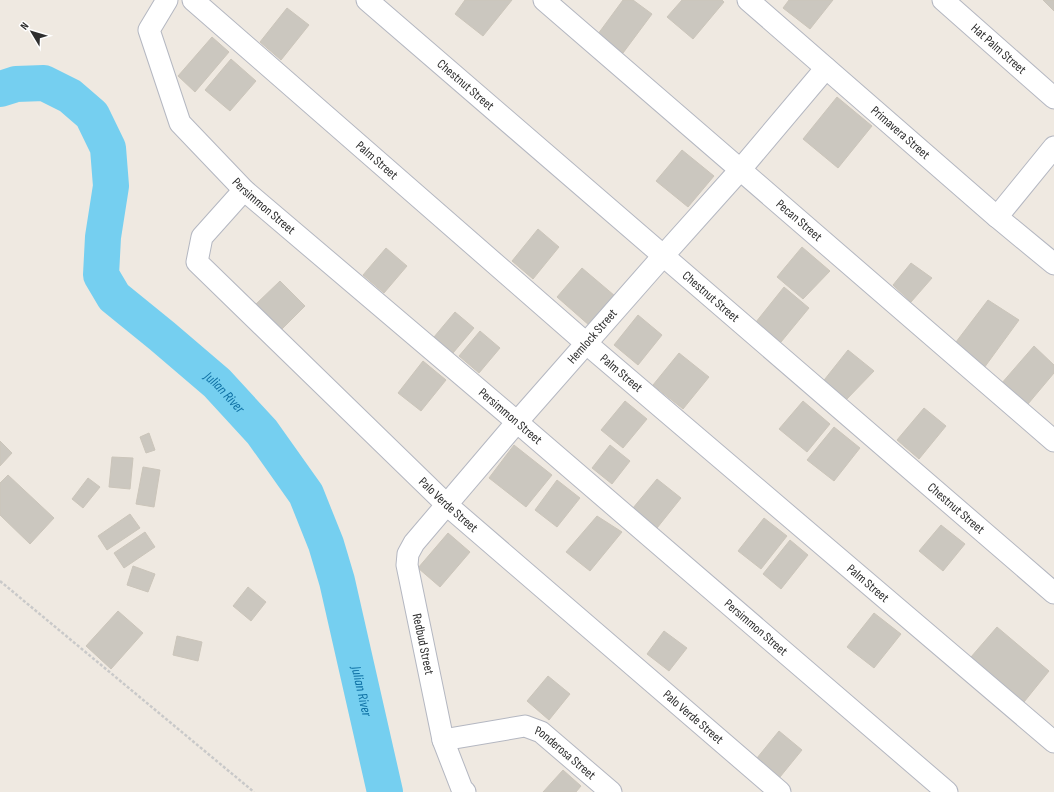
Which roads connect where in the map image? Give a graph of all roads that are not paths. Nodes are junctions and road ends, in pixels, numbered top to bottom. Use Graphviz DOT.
graph roads {
  1 [pos="167,0"];
  2 [pos="193,0"];
  3 [pos="366,0"];
  4 [pos="544,0"];
  5 [pos="748,0"];
  6 [pos="943,0"];
  7 [pos="826,68"];
  8 [pos="1054,98"];
  9 [pos="1054,147"];
  10 [pos="740,170"];
  11 [pos="244,190"];
  12 [pos="997,217"];
  13 [pos="663,256"];
  14 [pos="1054,264"];
  15 [pos="587,344"];
  16 [pos="517,422"];
  17 [pos="1054,441"];
  18 [pos="447,505"];
  19 [pos="1054,593"];
  20 [pos="443,740"];
  21 [pos="1054,742"];
  22 [pos="465,792"];
  23 [pos="610,792"];
  24 [pos="780,792"];
  25 [pos="947,792"];
  1 -- 11 [label="street, Persimmon Street"];
  2 -- 15 [label="street, Palm Street"];
  3 -- 13 [label="street, Chestnut Street"];
  4 -- 10 [label="street, Pecan Street"];
  5 -- 7 [label="street, Primavera Street"];
  6 -- 8 [label="street, Hat Palm Street"];
  7 -- 10 [label="street, Hemlock Street"];
  7 -- 12 [label="street, Primavera Street"];
  9 -- 12 [label="street"];
  10 -- 13 [label="street, Hemlock Street"];
  10 -- 17 [label="street, Pecan Street"];
  11 -- 16 [label="street, Persimmon Street"];
  11 -- 18 [label="street, Palo Verde Street"];
  12 -- 14 [label="street, Primavera Street"];
  13 -- 15 [label="street, Hemlock Street"];
  13 -- 19 [label="street, Chestnut Street"];
  15 -- 16 [label="street, Hemlock Street"];
  15 -- 21 [label="street, Palm Street"];
  16 -- 18 [label="street, Hemlock Street"];
  16 -- 25 [label="street, Persimmon Street"];
  18 -- 20 [label="street, Redbud Street"];
  18 -- 24 [label="street, Palo Verde Street"];
  20 -- 22 [label="street, Redbud Street"];
  20 -- 23 [label="street, Ponderosa Street"];
}
